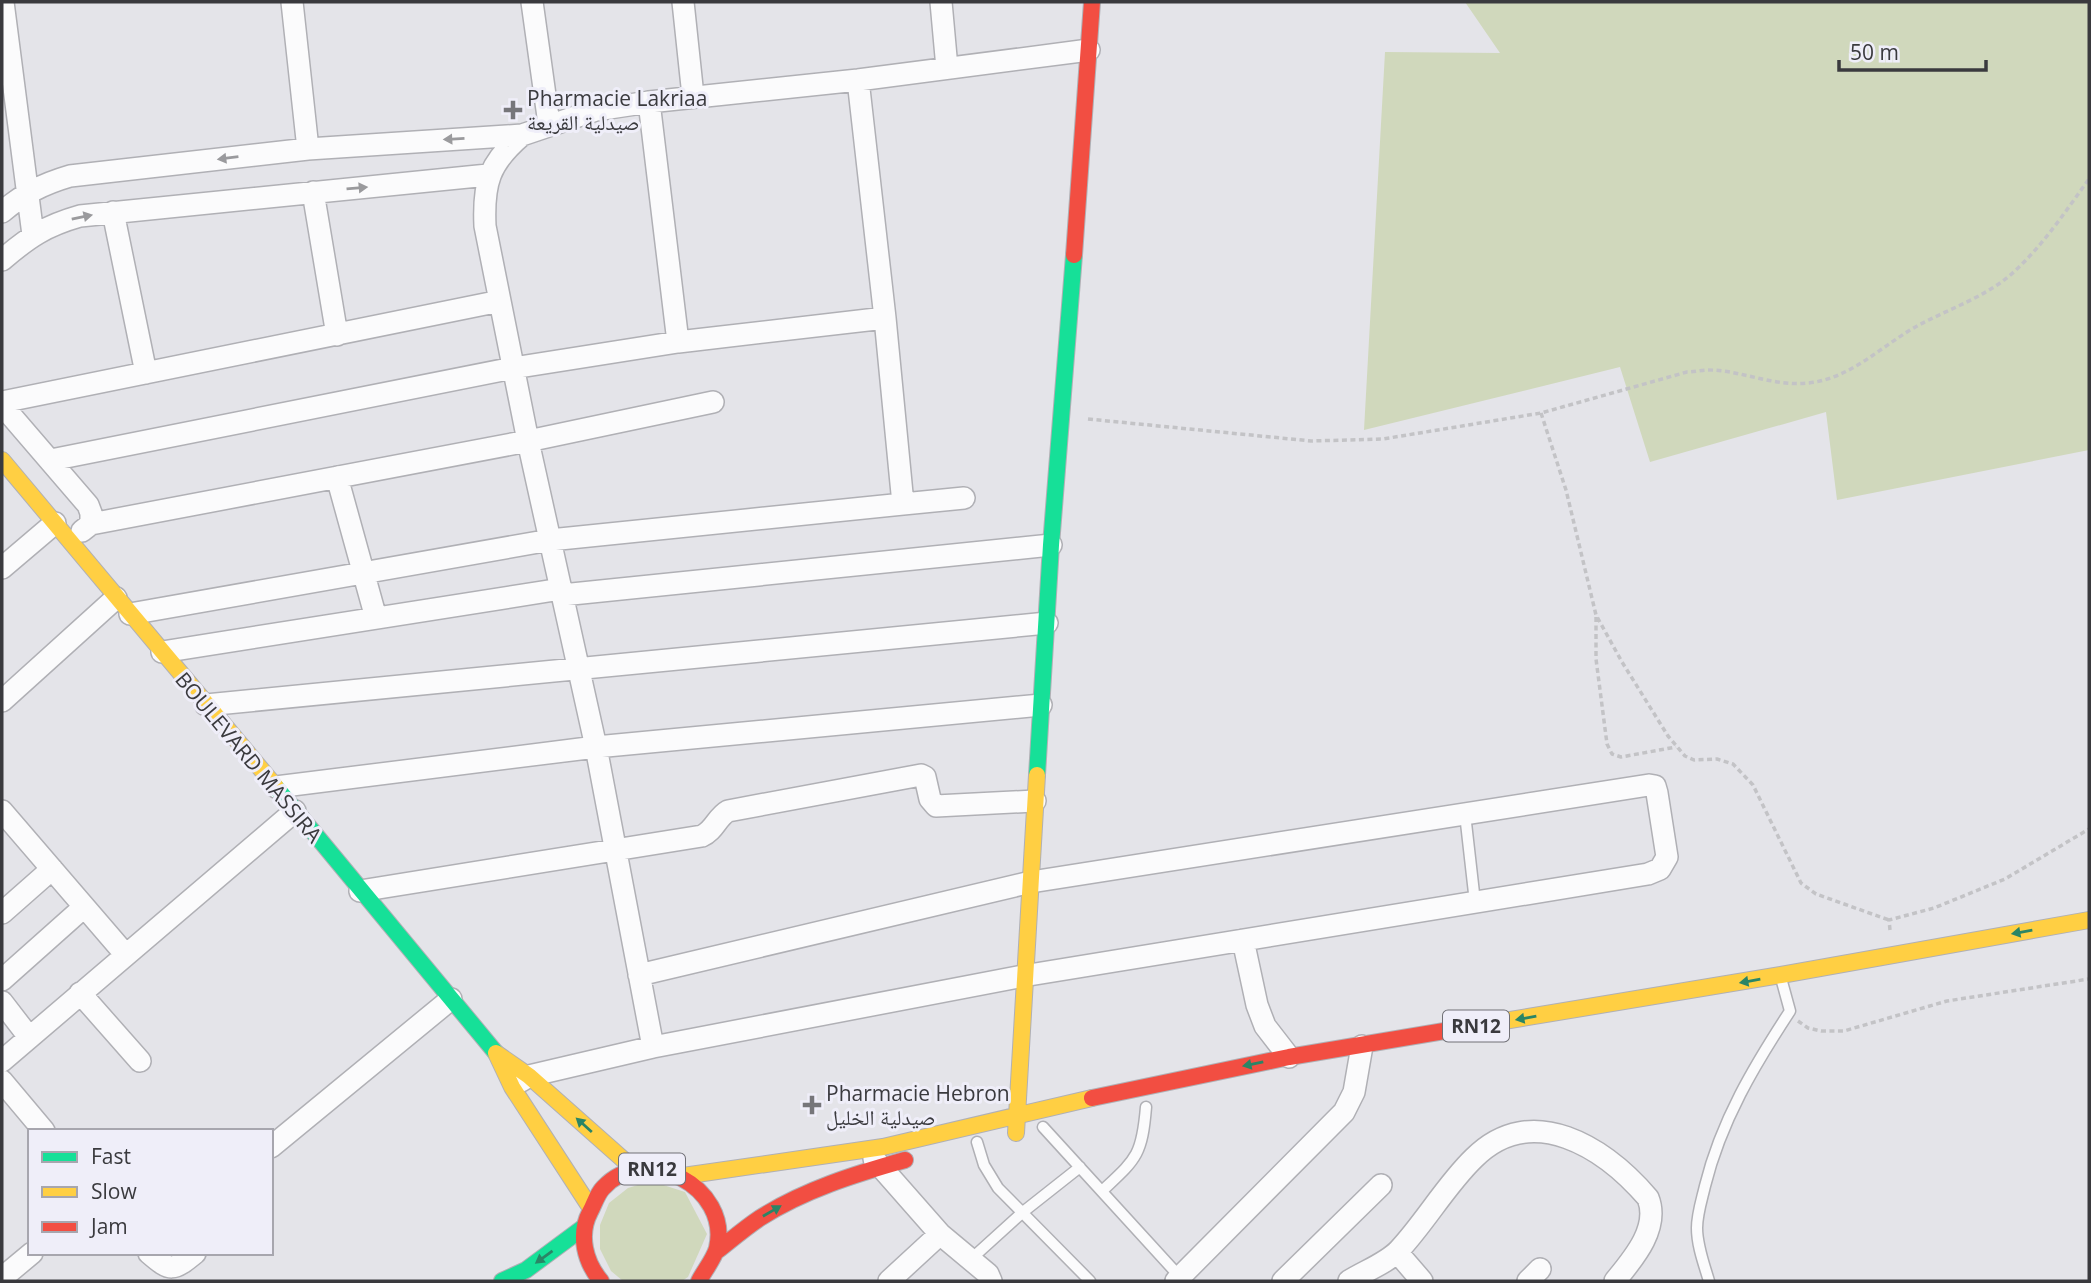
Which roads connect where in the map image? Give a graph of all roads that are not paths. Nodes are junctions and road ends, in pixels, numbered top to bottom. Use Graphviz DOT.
graph roads {
  1 [pos="3,2"];
  2 [pos="292,2"];
  3 [pos="533,2"];
  4 [pos="683,2"];
  5 [pos="941,2"];
  6 [pos="1092,2"];
  7 [pos="1089,50"];
  8 [pos="947,68"];
  9 [pos="858,80"];
  10 [pos="693,96"];
  11 [pos="649,102"];
  12 [pos="549,124"];
  13 [pos="522,135"];
  14 [pos="308,149"];
  15 [pos="488,175"];
  16 [pos="28,191"];
  17 [pos="313,192"];
  18 [pos="2,212"];
  19 [pos="113,212"];
  20 [pos="33,235"];
  21 [pos="2,260"];
  22 [pos="500,301"];
  23 [pos="885,318"];
  24 [pos="337,335"];
  25 [pos="678,342"];
  26 [pos="513,368"];
  27 [pos="146,373"];
  28 [pos="713,402"];
  29 [pos="2,404"];
  30 [pos="528,441"];
  31 [pos="51,460"];
  32 [pos="3,465"];
  33 [pos="337,477"];
  34 [pos="964,498"];
  35 [pos="903,504"];
  36 [pos="55,523"];
  37 [pos="91,524"];
  38 [pos="70,540"];
  39 [pos="550,540"];
  40 [pos="1051,545"];
  41 [pos="2,568"];
  42 [pos="362,573"];
  43 [pos="561,592"];
  44 [pos="123,606"];
  45 [pos="376,618"];
  46 [pos="1047,623"];
  47 [pos="162,652"];
  48 [pos="578,668"];
  49 [pos="2,701"];
  50 [pos="206,705"];
  51 [pos="1041,705"];
  52 [pos="597,747"];
  53 [pos="276,787"];
  54 [pos="1035,801"];
  55 [pos="2,811"];
  56 [pos="295,811"];
  57 [pos="1465,814"];
  58 [pos="616,848"];
  59 [pos="52,869"];
  60 [pos="1031,882"];
  61 [pos="360,891"];
  62 [pos="1475,902"];
  63 [pos="83,907"];
  64 [pos="2,913"];
  65 [pos="2089,920"];
  66 [pos="1243,940"];
  67 [pos="125,954"];
  68 [pos="639,975"];
  69 [pos="1781,975"];
  70 [pos="1023,976"];
  71 [pos="2,980"];
  72 [pos="80,993"];
  73 [pos="451,999"];
  74 [pos="2,1002"];
  75 [pos="29,1037"];
  76 [pos="653,1047"];
  77 [pos="1289,1057"];
  78 [pos="2,1061"];
  79 [pos="140,1061"];
  80 [pos="1359,1061"];
  81 [pos="2,1081"];
  82 [pos="520,1082"];
  83 [pos="1147,1107"];
  84 [pos="1017,1114"];
  85 [pos="1050,1126"];
  86 [pos="42,1129"];
  87 [pos="990,1139"];
  88 [pos="273,1145"];
  89 [pos="866,1150"];
  90 [pos="916,1158"];
  91 [pos="880,1167"];
  92 [pos="1080,1167"];
  93 [pos="635,1170"];
  94 [pos="683,1176"];
  95 [pos="1381,1185"];
  96 [pos="1102,1191"];
  97 [pos="590,1207"];
  98 [pos="1023,1212"];
  99 [pos="584,1227"];
  100 [pos="940,1234"];
  101 [pos="1397,1252"];
  102 [pos="30,1255"];
  103 [pos="151,1255"];
  104 [pos="192,1255"];
  105 [pos="971,1260"];
  106 [pos="710,1271"];
  107 [pos="1187,1277"];
  108 [pos="2,1278"];
  109 [pos="502,1281"];
  110 [pos="601,1281"];
  111 [pos="889,1281"];
  112 [pos="991,1281"];
  113 [pos="1090,1281"];
  114 [pos="1283,1281"];
  115 [pos="1349,1281"];
  116 [pos="1422,1281"];
  117 [pos="1615,1281"];
  118 [pos="1709,1281"];
  1 -- 16 [label="street"];
  2 -- 14 [label="street"];
  3 -- 12 [label="street"];
  4 -- 10 [label="street"];
  5 -- 8 [label="street"];
  6 -- 7 [label="main road"];
  7 -- 8 [label="street"];
  7 -- 40 [label="main road"];
  8 -- 9 [label="street"];
  9 -- 10 [label="street"];
  9 -- 23 [label="street"];
  10 -- 11 [label="street"];
  11 -- 12 [label="street"];
  11 -- 25 [label="street"];
  12 -- 13 [label="street"];
  13 -- 14 [label="street, one-way"];
  13 -- 15 [label="street"];
  14 -- 16 [label="street, one-way"];
  17 -- 15 [label="street, one-way"];
  15 -- 22 [label="street"];
  16 -- 18 [label="street"];
  16 -- 20 [label="street"];
  17 -- 19 [label="street"];
  17 -- 24 [label="street"];
  20 -- 19 [label="street, one-way"];
  19 -- 27 [label="street"];
  20 -- 21 [label="street"];
  22 -- 24 [label="street"];
  22 -- 26 [label="street"];
  23 -- 25 [label="street"];
  23 -- 35 [label="street"];
  24 -- 27 [label="street"];
  25 -- 26 [label="street"];
  26 -- 30 [label="street"];
  26 -- 31 [label="street"];
  27 -- 29 [label="street"];
  28 -- 30 [label="street"];
  29 -- 31 [label="street"];
  30 -- 33 [label="street"];
  30 -- 39 [label="street"];
  31 -- 37 [label="street"];
  32 -- 36 [label="main road, BOULEVARD MASSIRA"];
  33 -- 37 [label="street"];
  33 -- 42 [label="street"];
  34 -- 35 [label="street"];
  35 -- 39 [label="street"];
  36 -- 38 [label="main road, BOULEVARD MASSIRA"];
  36 -- 41 [label="street"];
  37 -- 38 [label="street"];
  38 -- 44 [label="main road, BOULEVARD MASSIRA"];
  39 -- 42 [label="street"];
  39 -- 43 [label="street"];
  40 -- 43 [label="street"];
  40 -- 46 [label="main road"];
  42 -- 44 [label="street"];
  42 -- 45 [label="street"];
  43 -- 45 [label="street"];
  43 -- 48 [label="street"];
  44 -- 47 [label="main road, BOULEVARD MASSIRA"];
  44 -- 49 [label="street"];
  45 -- 47 [label="street"];
  46 -- 48 [label="street"];
  46 -- 51 [label="main road"];
  47 -- 50 [label="main road, BOULEVARD MASSIRA"];
  48 -- 50 [label="street"];
  48 -- 52 [label="street"];
  50 -- 53 [label="main road, BOULEVARD MASSIRA"];
  51 -- 52 [label="street"];
  51 -- 54 [label="main road"];
  52 -- 53 [label="street"];
  52 -- 58 [label="street"];
  53 -- 56 [label="main road, BOULEVARD MASSIRA"];
  54 -- 58 [label="street"];
  54 -- 60 [label="main road"];
  55 -- 59 [label="street"];
  56 -- 61 [label="main road, BOULEVARD MASSIRA"];
  56 -- 67 [label="street"];
  57 -- 60 [label="street"];
  57 -- 62 [label="lane"];
  57 -- 62 [label="street"];
  58 -- 61 [label="street"];
  58 -- 68 [label="street"];
  59 -- 63 [label="street"];
  59 -- 64 [label="street"];
  60 -- 68 [label="street"];
  60 -- 70 [label="main road"];
  61 -- 73 [label="main road, BOULEVARD MASSIRA"];
  62 -- 66 [label="street"];
  63 -- 67 [label="street"];
  63 -- 71 [label="street"];
  65 -- 69 [label="main road, RN12, one-way"];
  66 -- 70 [label="street"];
  66 -- 77 [label="street"];
  67 -- 72 [label="street"];
  68 -- 76 [label="street"];
  69 -- 80 [label="main road, RN12, one-way"];
  69 -- 118 [label="lane"];
  70 -- 76 [label="street"];
  70 -- 84 [label="main road"];
  72 -- 75 [label="street"];
  72 -- 79 [label="street"];
  73 -- 82 [label="main road, BOULEVARD MASSIRA"];
  73 -- 88 [label="street"];
  74 -- 75 [label="street"];
  75 -- 78 [label="street"];
  76 -- 82 [label="street"];
  77 -- 80 [label="main road, RN12"];
  77 -- 84 [label="main road, RN12, one-way"];
  80 -- 107 [label="street"];
  81 -- 86 [label="street"];
  93 -- 82 [label="main road, BOULEVARD MASSIRA, one-way"];
  82 -- 97 [label="main road"];
  83 -- 96 [label="lane"];
  84 -- 87 [label="main road"];
  84 -- 89 [label="main road, RN12"];
  85 -- 87 [label="main road"];
  85 -- 92 [label="lane"];
  87 -- 98 [label="lane"];
  89 -- 91 [label="street"];
  89 -- 94 [label="main road, RN12"];
  90 -- 91 [label="main road, RN12"];
  91 -- 100 [label="street"];
  106 -- 91 [label="main road, RN12, one-way"];
  92 -- 96 [label="lane"];
  92 -- 98 [label="lane"];
  93 -- 94 [label="main road, RN12"];
  93 -- 97 [label="main road, RN12"];
  94 -- 106 [label="main road, RN12"];
  95 -- 114 [label="street"];
  96 -- 107 [label="lane"];
  97 -- 99 [label="main road, RN12"];
  98 -- 105 [label="lane"];
  98 -- 113 [label="lane"];
  99 -- 109 [label="main road, one-way"];
  99 -- 110 [label="main road, RN12"];
  100 -- 105 [label="street"];
  100 -- 111 [label="street"];
  101 -- 115 [label="street"];
  101 -- 116 [label="street"];
  101 -- 117 [label="street"];
  102 -- 108 [label="street"];
  103 -- 104 [label="street"];
  105 -- 112 [label="street"];
}
